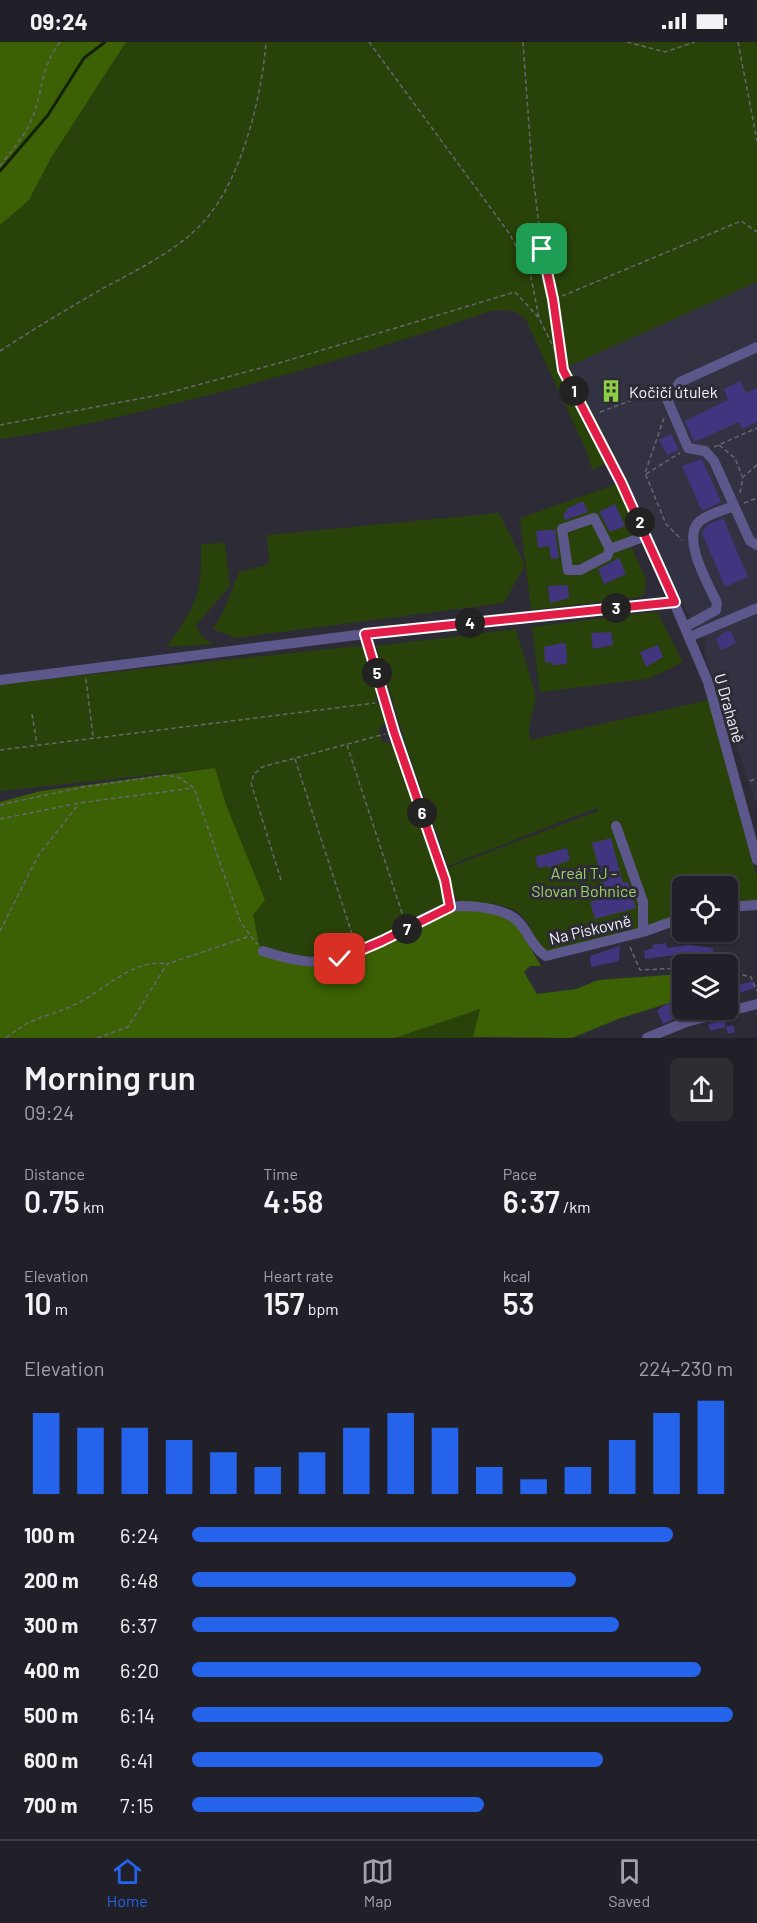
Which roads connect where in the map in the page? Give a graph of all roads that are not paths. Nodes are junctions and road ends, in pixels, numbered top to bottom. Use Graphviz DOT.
graph roads {
  1 [pos="757,347"];
  2 [pos="737,505"];
  3 [pos="757,544"];
  4 [pos="610,549"];
  5 [pos="675,602"];
  6 [pos="757,608"];
  7 [pos="687,632"];
  8 [pos="365,634"];
  9 [pos="0,680"];
  10 [pos="616,826"];
  11 [pos="757,860"];
  12 [pos="757,905"];
  13 [pos="738,906"];
  14 [pos="450,907"];
  15 [pos="672,922"];
  16 [pos="643,932"];
  17 [pos="263,951"];
  18 [pos="757,1004"];
  19 [pos="648,1038"];
  1 -- 2 [label="street"];
  2 -- 3 [label="street"];
  2 -- 7 [label="street"];
  4 -- 4 [label="street"];
  4 -- 5 [label="street, U Drahaně"];
  5 -- 7 [label="street, U Drahaně"];
  5 -- 8 [label="street"];
  6 -- 7 [label="street"];
  7 -- 11 [label="street, U Drahaně"];
  8 -- 9 [label="street"];
  8 -- 14 [label="street"];
  10 -- 16 [label="street"];
  12 -- 13 [label="street"];
  14 -- 16 [label="street, Na Pískovně"];
  14 -- 17 [label="street"];
  15 -- 16 [label="street, Na Pískovně"];
  18 -- 19 [label="street"];
}
